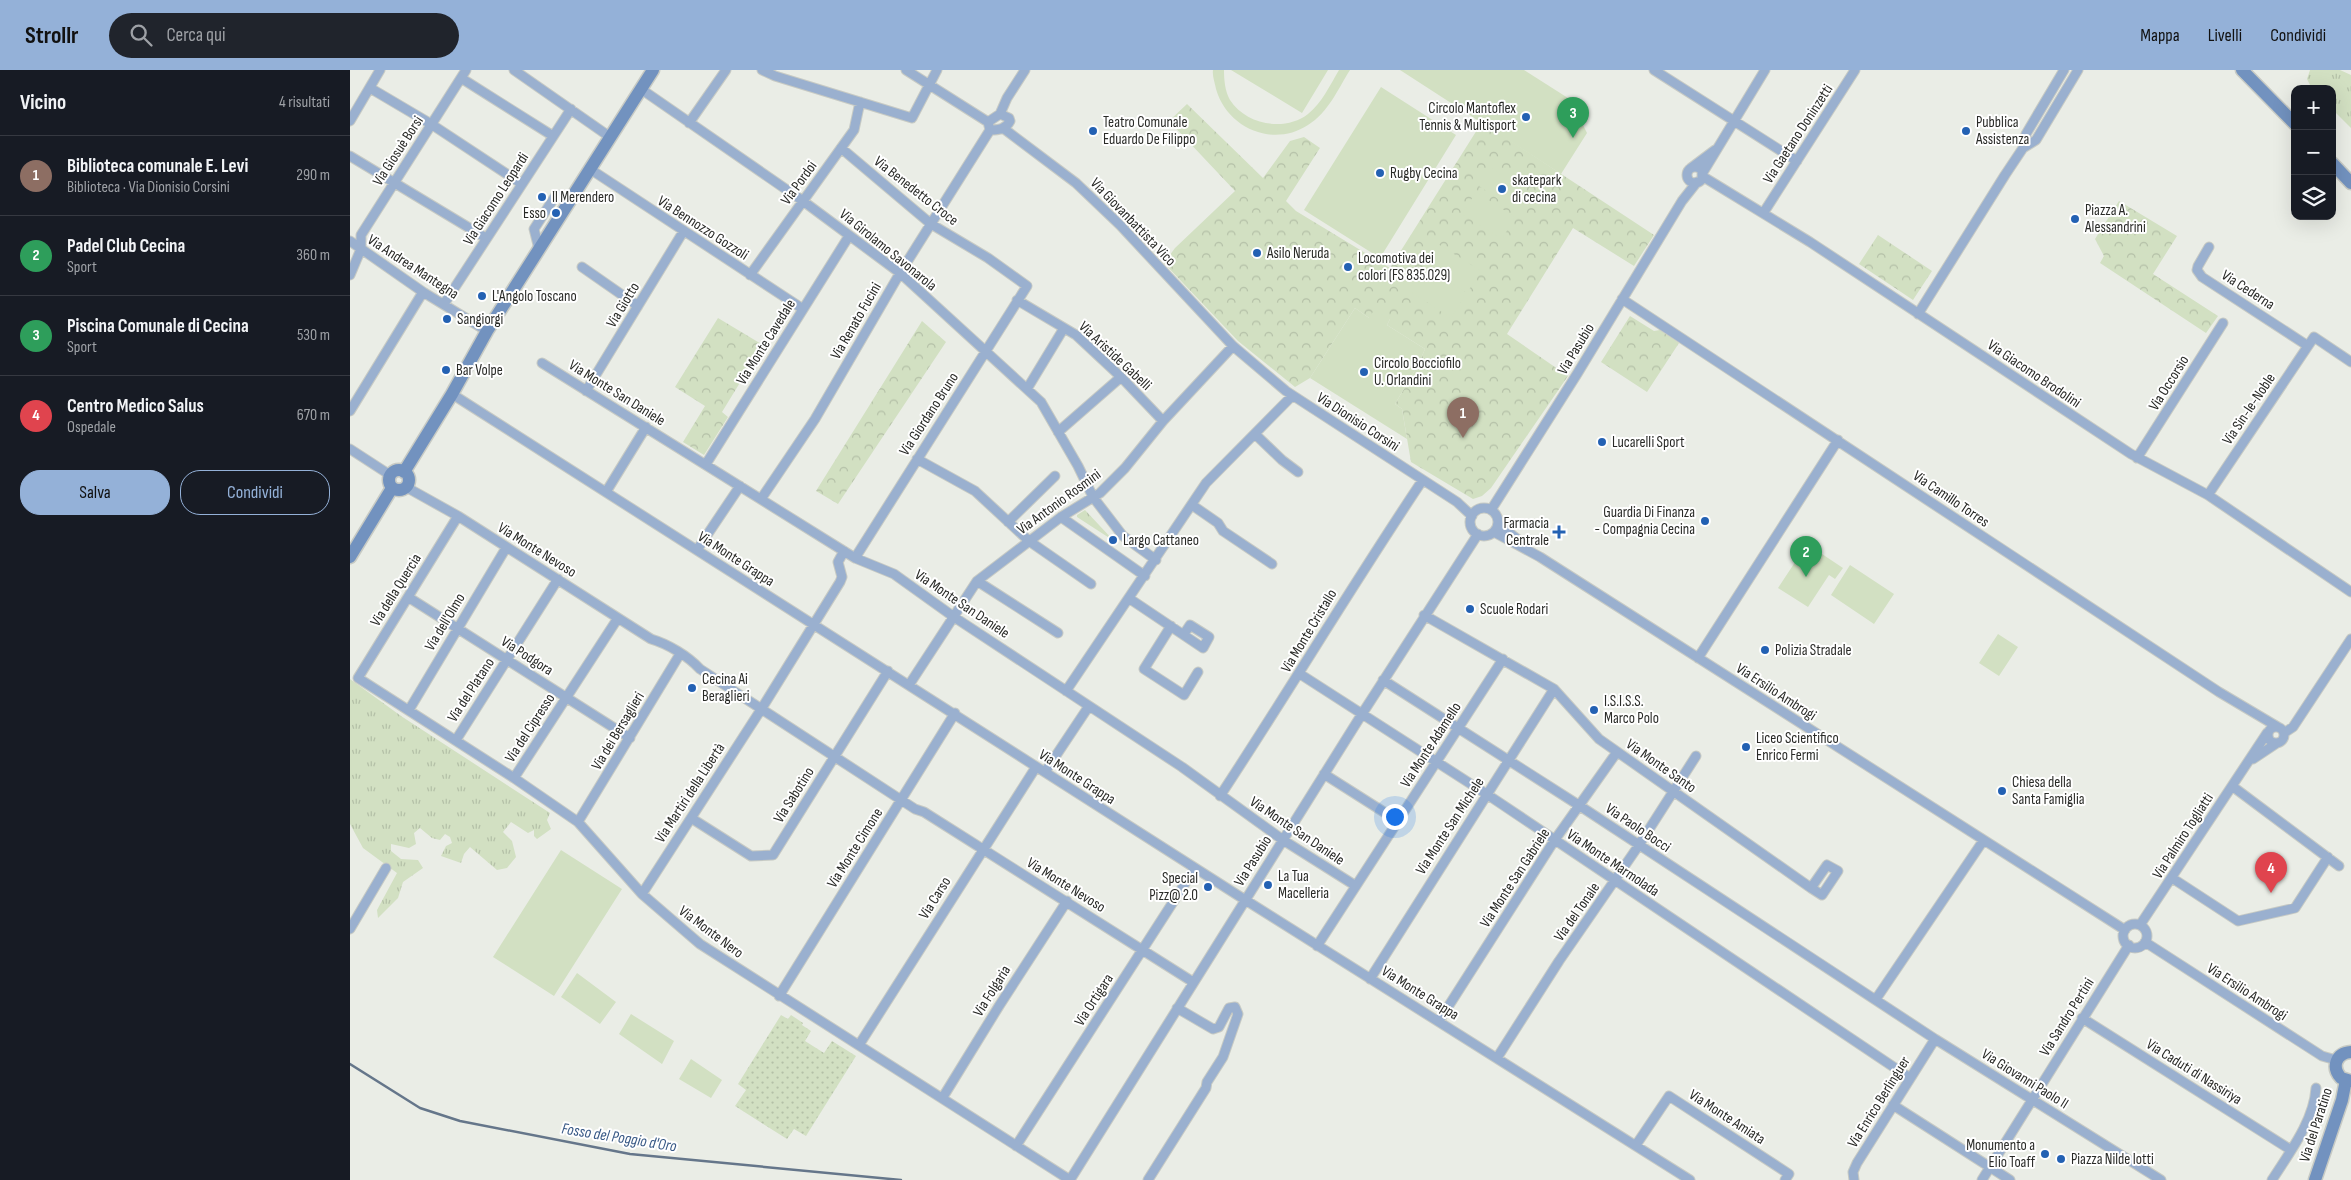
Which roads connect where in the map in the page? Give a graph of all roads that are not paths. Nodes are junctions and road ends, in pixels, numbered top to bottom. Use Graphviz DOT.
graph roads {
  1 [pos="380,70"];
  2 [pos="514,70"];
  3 [pos="653,70"];
  4 [pos="726,70"];
  5 [pos="762,70"];
  6 [pos="906,70"];
  7 [pos="937,70"];
  8 [pos="1024,70"];
  9 [pos="1654,70"];
  10 [pos="1765,70"];
  11 [pos="1855,70"];
  12 [pos="2064,70"];
  13 [pos="2078,70"];
  14 [pos="2242,70"];
  15 [pos="464,74"];
  16 [pos="928,84"];
  17 [pos="370,88"];
  18 [pos="641,89"];
  19 [pos="860,102"];
  20 [pos="571,109"];
  21 [pos="1000,114"];
  22 [pos="2291,120"];
  23 [pos="350,121"];
  24 [pos="1733,121"];
  25 [pos="689,123"];
  26 [pos="432,124"];
  27 [pos="989,126"];
  28 [pos="1003,128"];
  29 [pos="553,136"];
  30 [pos="610,137"];
  31 [pos="841,148"];
  32 [pos="2023,148"];
  33 [pos="1715,150"];
  34 [pos="350,156"];
  35 [pos="1797,161"];
  36 [pos="2336,167"];
  37 [pos="590,169"];
  38 [pos="1689,173"];
  39 [pos="1701,177"];
  40 [pos="394,182"];
  41 [pos="2351,183"];
  42 [pos="522,184"];
  43 [pos="803,201"];
  44 [pos="1682,201"];
  45 [pos="1764,212"];
  46 [pos="931,224"];
  47 [pos="683,232"];
  48 [pos="849,236"];
  49 [pos="486,238"];
  50 [pos="350,241"];
  51 [pos="2209,247"];
  52 [pos="361,249"];
  53 [pos="582,267"];
  54 [pos="900,273"];
  55 [pos="350,275"];
  56 [pos="750,275"];
  57 [pos="1027,286"];
  58 [pos="423,292"];
  59 [pos="1622,299"];
  60 [pos="1017,300"];
  61 [pos="444,304"];
  62 [pos="638,306"];
  63 [pos="803,309"];
  64 [pos="1918,314"];
  65 [pos="2223,322"];
  66 [pos="1064,328"];
  67 [pos="487,331"];
  68 [pos="1233,346"];
  69 [pos="2308,346"];
  70 [pos="985,352"];
  71 [pos="2351,362"];
  72 [pos="542,363"];
  73 [pos="1121,377"];
  74 [pos="1027,389"];
  75 [pos="586,391"];
  76 [pos="452,394"];
  77 [pos="1292,396"];
  78 [pos="350,411"];
  79 [pos="1163,422"];
  80 [pos="646,427"];
  81 [pos="1058,432"];
  82 [pos="1256,434"];
  83 [pos="1838,440"];
  84 [pos="350,449"];
  85 [pos="2138,458"];
  86 [pos="917,459"];
  87 [pos="706,464"];
  88 [pos="404,472"];
  89 [pos="1298,472"];
  90 [pos="390,475"];
  91 [pos="1054,476"];
  92 [pos="1422,481"];
  93 [pos="740,486"];
  94 [pos="406,487"];
  95 [pos="392,488"];
  96 [pos="606,492"];
  97 [pos="2208,496"];
  98 [pos="1093,497"];
  99 [pos="761,499"];
  100 [pos="1192,505"];
  101 [pos="1491,510"];
  102 [pos="458,516"];
  103 [pos="1472,516"];
  104 [pos="1061,517"];
  105 [pos="1008,522"];
  106 [pos="1496,528"];
  107 [pos="1478,534"];
  108 [pos="1029,541"];
  109 [pos="506,548"];
  110 [pos="697,550"];
  111 [pos="844,551"];
  112 [pos="350,557"];
  113 [pos="855,558"];
  114 [pos="1156,560"];
  115 [pos="1272,564"];
  116 [pos="1145,576"];
  117 [pos="558,579"];
  118 [pos="977,581"];
  119 [pos="1091,584"];
  120 [pos="2351,592"];
  121 [pos="408,597"];
  122 [pos="1130,599"];
  123 [pos="1424,615"];
  124 [pos="954,617"];
  125 [pos="618,618"];
  126 [pos="814,625"];
  127 [pos="1171,626"];
  128 [pos="457,628"];
  129 [pos="1058,633"];
  130 [pos="1184,634"];
  131 [pos="2351,639"];
  132 [pos="679,656"];
  133 [pos="1698,658"];
  134 [pos="507,659"];
  135 [pos="1503,659"];
  136 [pos="888,671"];
  137 [pos="1198,672"];
  138 [pos="1300,674"];
  139 [pos="358,678"];
  140 [pos="1383,680"];
  141 [pos="909,685"];
  142 [pos="1554,689"];
  143 [pos="1066,691"];
  144 [pos="566,698"];
  145 [pos="1089,706"];
  146 [pos="762,708"];
  147 [pos="409,710"];
  148 [pos="955,713"];
  149 [pos="1362,714"];
  150 [pos="1458,727"];
  151 [pos="2275,731"];
  152 [pos="630,738"];
  153 [pos="456,740"];
  154 [pos="2277,743"];
  155 [pos="1617,752"];
  156 [pos="835,756"];
  157 [pos="1696,756"];
  158 [pos="1509,760"];
  159 [pos="1437,762"];
  160 [pos="2248,762"];
  161 [pos="1036,767"];
  162 [pos="1045,772"];
  163 [pos="1324,774"];
  164 [pos="514,778"];
  165 [pos="2232,786"];
  166 [pos="1673,791"];
  167 [pos="1488,795"];
  168 [pos="1220,796"];
  169 [pos="902,797"];
  170 [pos="1580,806"];
  171 [pos="691,818"];
  172 [pos="1398,821"];
  173 [pos="578,822"];
  174 [pos="1283,840"];
  175 [pos="1554,840"];
  176 [pos="1983,841"];
  177 [pos="1639,845"];
  178 [pos="983,848"];
  179 [pos="2328,857"];
  180 [pos="2339,866"];
  181 [pos="386,868"];
  182 [pos="1195,868"];
  183 [pos="2172,878"];
  184 [pos="1615,881"];
  185 [pos="1356,886"];
  186 [pos="1811,888"];
  187 [pos="642,894"];
  188 [pos="1244,900"];
  189 [pos="1066,902"];
  190 [pos="2140,925"];
  191 [pos="350,929"];
  192 [pos="2125,930"];
  193 [pos="2145,942"];
  194 [pos="2129,945"];
  195 [pos="1317,946"];
  196 [pos="1143,950"];
  197 [pos="1370,979"];
  198 [pos="1193,982"];
  199 [pos="779,996"];
  200 [pos="1876,1000"];
  201 [pos="1177,1008"];
  202 [pos="2082,1018"];
  203 [pos="1439,1021"];
  204 [pos="1935,1040"];
  205 [pos="859,1046"];
  206 [pos="2351,1052"];
  207 [pos="1497,1058"];
  208 [pos="2336,1060"];
  209 [pos="1910,1078"];
  210 [pos="2349,1080"];
  211 [pos="2316,1088"];
  212 [pos="943,1097"];
  213 [pos="2031,1099"];
  214 [pos="1893,1105"];
  215 [pos="1636,1145"];
  216 [pos="1016,1146"];
  217 [pos="2291,1150"];
  218 [pos="1990,1167"];
  219 [pos="1070,1180"];
  220 [pos="1148,1180"];
  221 [pos="1690,1180"];
  222 [pos="1785,1180"];
  223 [pos="1854,1180"];
  224 [pos="1982,1180"];
  225 [pos="2010,1180"];
  226 [pos="2161,1180"];
  227 [pos="2272,1180"];
  228 [pos="2315,1180"];
  1 -- 17 [label="street"];
  2 -- 20 [label="street"];
  3 -- 18 [label="street"];
  4 -- 25 [label="street"];
  5 -- 19 [label="street"];
  6 -- 16 [label="street"];
  7 -- 16 [label="street"];
  8 -- 21 [label="street"];
  9 -- 24 [label="street"];
  10 -- 24 [label="street, Via Pasubio"];
  11 -- 35 [label="street, Via Gaetano Doninzetti"];
  12 -- 32 [label="street"];
  13 -- 32 [label="street"];
  14 -- 22 [label="street"];
  15 -- 26 [label="street, Via Giosuè Borsi"];
  15 -- 29 [label="street"];
  16 -- 19 [label="street"];
  16 -- 27 [label="street"];
  17 -- 23 [label="street"];
  17 -- 26 [label="street"];
  18 -- 25 [label="street, Via Girolamo Savonarola"];
  18 -- 30 [label="street"];
  19 -- 31 [label="street, Via Pordoi"];
  20 -- 29 [label="street, Via Giacomo Leopardi"];
  20 -- 30 [label="street"];
  21 -- 27 [label="street"];
  21 -- 28 [label="street"];
  24 -- 33 [label="street, Via Pasubio"];
  24 -- 35 [label="street"];
  25 -- 43 [label="street, Via Girolamo Savonarola"];
  26 -- 40 [label="street, Via Giosuè Borsi"];
  26 -- 42 [label="street"];
  27 -- 28 [label="street"];
  27 -- 46 [label="street, Via Renato Fucini"];
  28 -- 68 [label="street, Via Giovanbattista Vico"];
  29 -- 42 [label="street, Via Giacomo Leopardi"];
  30 -- 37 [label="street"];
  31 -- 43 [label="street, Via Pordoi"];
  31 -- 46 [label="street, Via Benedetto Croce"];
  32 -- 64 [label="street"];
  33 -- 38 [label="street, Via Pasubio"];
  33 -- 39 [label="street, Via Pasubio"];
  34 -- 40 [label="street"];
  35 -- 45 [label="street, Via Gaetano Doninzetti"];
  36 -- 41 [label="street"];
  37 -- 47 [label="street, Via Bennozzo Gozzoli"];
  37 -- 67 [label="street"];
  38 -- 39 [label="street"];
  38 -- 39 [label="street"];
  38 -- 44 [label="street, Via Pasubio"];
  39 -- 44 [label="street, Via Pasubio"];
  39 -- 45 [label="street, Via Giacomo Brodolini"];
  40 -- 49 [label="street"];
  40 -- 52 [label="street, Via Giosuè Borsi"];
  42 -- 49 [label="street, Via Giacomo Leopardi"];
  43 -- 48 [label="street, Via Girolamo Savonarola"];
  43 -- 56 [label="street, Via Pordoi"];
  44 -- 59 [label="street, Via Pasubio"];
  45 -- 64 [label="street, Via Giacomo Brodolini"];
  46 -- 54 [label="street, Via Renato Fucini"];
  46 -- 57 [label="street, Via Benedetto Croce"];
  47 -- 56 [label="street, Via Bennozzo Gozzoli"];
  47 -- 62 [label="street, Via Giotto"];
  48 -- 54 [label="street, Via Girolamo Savonarola"];
  48 -- 63 [label="street, Via Monte Cavedale"];
  49 -- 61 [label="street, Via Giacomo Leopardi"];
  50 -- 52 [label="street, Via Andrea Mantegna"];
  51 -- 69 [label="street, Via Cederna"];
  52 -- 55 [label="street, Via Giosuè Borsi"];
  52 -- 58 [label="street, Via Andrea Mantegna"];
  53 -- 62 [label="street"];
  54 -- 70 [label="street, Via Girolamo Savonarola"];
  54 -- 99 [label="street, Via Renato Fucini"];
  56 -- 63 [label="street, Via Bennozzo Gozzoli"];
  57 -- 60 [label="street, Via Giordano Bruno"];
  58 -- 61 [label="street, Via Andrea Mantegna"];
  58 -- 78 [label="street"];
  59 -- 83 [label="street, Via Camillo Torres"];
  59 -- 101 [label="street, Via Pasubio"];
  60 -- 66 [label="street, Via Aristide Gabelli"];
  60 -- 70 [label="street, Via Giordano Bruno"];
  61 -- 67 [label="street, Via Andrea Mantegna"];
  62 -- 75 [label="street, Via Giotto"];
  63 -- 87 [label="street, Via Monte Cavedale"];
  64 -- 85 [label="street, Via Giacomo Brodolini"];
  65 -- 85 [label="street, Via Occorsio"];
  66 -- 73 [label="street, Via Aristide Gabelli"];
  66 -- 74 [label="street"];
  67 -- 76 [label="street"];
  68 -- 77 [label="street, Via Dionisio Corsini"];
  68 -- 79 [label="street, Via Antonio Rosmini"];
  69 -- 71 [label="street, Via Sin-le-Noble"];
  69 -- 97 [label="street, Via Sin-le-Noble"];
  70 -- 74 [label="street, Via Girolamo Savonarola"];
  70 -- 86 [label="street, Via Giordano Bruno"];
  72 -- 75 [label="street, Via Monte San Daniele"];
  73 -- 79 [label="street, Via Aristide Gabelli"];
  73 -- 81 [label="street"];
  74 -- 81 [label="street, Via Girolamo Savonarola"];
  75 -- 80 [label="street, Via Monte San Daniele"];
  76 -- 88 [label="street"];
  76 -- 96 [label="street, Via Monte Grappa"];
  77 -- 82 [label="street"];
  77 -- 92 [label="street, Via Dionisio Corsini"];
  79 -- 98 [label="street, Via Antonio Rosmini"];
  80 -- 87 [label="street, Via Monte San Daniele"];
  80 -- 96 [label="street"];
  81 -- 98 [label="street, Via Girolamo Savonarola"];
  82 -- 89 [label="street"];
  82 -- 100 [label="street"];
  83 -- 133 [label="street"];
  83 -- 151 [label="street, Via Camillo Torres"];
  84 -- 90 [label="street"];
  85 -- 97 [label="street, Via Giacomo Brodolini"];
  86 -- 105 [label="street"];
  86 -- 113 [label="street, Via Giordano Bruno"];
  87 -- 93 [label="street, Via Monte San Daniele"];
  88 -- 90 [label="street"];
  88 -- 94 [label="street"];
  90 -- 95 [label="street"];
  91 -- 105 [label="street"];
  92 -- 103 [label="street, Via Dionisio Corsini"];
  92 -- 138 [label="street, Via Monte Cristallo"];
  93 -- 99 [label="street, Via Monte San Daniele"];
  93 -- 110 [label="street"];
  94 -- 95 [label="street"];
  94 -- 102 [label="street, Via Monte Nevoso"];
  95 -- 112 [label="street"];
  96 -- 110 [label="street, Via Monte Grappa"];
  97 -- 120 [label="street, Via Giacomo Brodolini"];
  98 -- 104 [label="street, Via Antonio Rosmini"];
  98 -- 114 [label="street"];
  99 -- 111 [label="street, Via Monte San Daniele"];
  100 -- 114 [label="street"];
  100 -- 115 [label="street"];
  101 -- 103 [label="street"];
  101 -- 106 [label="street"];
  102 -- 109 [label="street, Via Monte Nevoso"];
  102 -- 121 [label="street, Via della Quercia"];
  103 -- 107 [label="street"];
  104 -- 108 [label="street, Via Antonio Rosmini"];
  104 -- 116 [label="street"];
  105 -- 108 [label="street"];
  106 -- 107 [label="street"];
  106 -- 133 [label="street, Via Ersilio Ambrogi"];
  107 -- 123 [label="street, Via Pasubio"];
  108 -- 118 [label="street, Via Antonio Rosmini"];
  108 -- 119 [label="street"];
  109 -- 117 [label="street, Via Monte Nevoso"];
  109 -- 128 [label="street, Via dell'Olmo"];
  110 -- 126 [label="street, Via Monte Grappa"];
  111 -- 113 [label="street, Via Monte San Daniele"];
  111 -- 126 [label="street, Via Martiri della Libertà"];
  113 -- 124 [label="street, Via Monte San Daniele"];
  114 -- 116 [label="street"];
  116 -- 122 [label="street"];
  117 -- 125 [label="street, Via Monte Nevoso"];
  117 -- 134 [label="street, Via del Platano"];
  118 -- 124 [label="street, Via Antonio Rosmini"];
  118 -- 129 [label="street"];
  121 -- 128 [label="street, Via Podgora"];
  121 -- 139 [label="street, Via della Quercia"];
  122 -- 127 [label="street"];
  122 -- 143 [label="street"];
  123 -- 135 [label="street, Via Monte Santo"];
  123 -- 140 [label="street, Via Pasubio"];
  124 -- 141 [label="street, Via Antonio Rosmini"];
  124 -- 143 [label="street, Via Monte San Daniele"];
  125 -- 132 [label="street, Via Monte Nevoso"];
  125 -- 144 [label="street, Via del Cipresso"];
  126 -- 136 [label="street, Via Monte Grappa"];
  126 -- 146 [label="street, Via Martiri della Libertà"];
  127 -- 130 [label="street"];
  127 -- 137 [label="street"];
  128 -- 134 [label="street, Via Podgora"];
  128 -- 147 [label="street, Via dell'Olmo"];
  131 -- 151 [label="street, Via Palmiro Togliatti"];
  132 -- 146 [label="street, Via Monte Nevoso"];
  132 -- 152 [label="street, Via dei Bersaglieri"];
  133 -- 176 [label="street, Via Ersilio Ambrogi"];
  134 -- 144 [label="street, Via Podgora"];
  134 -- 153 [label="street, Via del Platano"];
  135 -- 142 [label="street, Via Monte Santo"];
  135 -- 150 [label="street, Via Monte Adamello"];
  136 -- 141 [label="street, Via Monte Grappa"];
  136 -- 156 [label="street, Via Sabotino"];
  138 -- 149 [label="street, Via Monte Marmolada"];
  138 -- 168 [label="street, Via Monte Cristallo"];
  139 -- 147 [label="street, Via Monte Nero"];
  140 -- 149 [label="street, Via Pasubio"];
  140 -- 150 [label="street, Via Paolo Bocci"];
  141 -- 148 [label="street, Via Monte Grappa"];
  142 -- 155 [label="street, Via Monte Santo"];
  142 -- 158 [label="street, Via Monte San Michele"];
  143 -- 145 [label="street, Via Monte San Daniele"];
  144 -- 152 [label="street, Via Podgora"];
  144 -- 164 [label="street, Via del Cipresso"];
  145 -- 162 [label="street"];
  145 -- 168 [label="street, Via Monte San Daniele"];
  146 -- 156 [label="street, Via Monte Nevoso"];
  146 -- 171 [label="street, Via Martiri della Libertà"];
  147 -- 153 [label="street, Via Monte Nero"];
  148 -- 161 [label="street, Via Monte Grappa"];
  148 -- 169 [label="street, Via Monte Cimone"];
  149 -- 159 [label="street, Via Monte Marmolada"];
  149 -- 163 [label="street, Via Pasubio"];
  150 -- 158 [label="street, Via Paolo Bocci"];
  150 -- 159 [label="street, Via Monte Adamello"];
  151 -- 154 [label="street"];
  151 -- 154 [label="street"];
  151 -- 160 [label="street, Via Palmiro Togliatti"];
  152 -- 173 [label="street, Via dei Bersaglieri"];
  153 -- 164 [label="street, Via Monte Nero"];
  154 -- 160 [label="street, Via Palmiro Togliatti"];
  155 -- 166 [label="street, Via Monte Santo"];
  155 -- 170 [label="street, Via Monte San Gabriele"];
  156 -- 169 [label="street, Via Monte Nevoso"];
  156 -- 171 [label="street, Via Sabotino"];
  157 -- 166 [label="street, Via del Tonale"];
  158 -- 167 [label="street, Via Monte San Michele"];
  158 -- 170 [label="street, Via Paolo Bocci"];
  159 -- 167 [label="street, Via Monte Marmolada"];
  159 -- 172 [label="street, Via Monte Adamello"];
  160 -- 165 [label="street, Via Palmiro Togliatti"];
  161 -- 162 [label="street, Via Monte Grappa"];
  161 -- 178 [label="street, Via Carso"];
  162 -- 182 [label="street, Via Monte Grappa"];
  163 -- 172 [label="street"];
  163 -- 174 [label="street, Via Pasubio"];
  164 -- 173 [label="street, Via Monte Nero"];
  165 -- 179 [label="street"];
  165 -- 183 [label="street, Via Palmiro Togliatti"];
  166 -- 177 [label="street, Via del Tonale"];
  166 -- 186 [label="street, Via Monte Santo"];
  167 -- 175 [label="street, Via Monte Marmolada"];
  167 -- 197 [label="street, Via Monte San Michele"];
  168 -- 174 [label="street, Via Monte San Daniele"];
  169 -- 178 [label="street, Via Monte Nevoso"];
  169 -- 199 [label="street, Via Monte Cimone"];
  170 -- 175 [label="street, Via Monte San Gabriele"];
  170 -- 177 [label="street, Via Paolo Bocci"];
  171 -- 187 [label="street, Via Martiri della Libertà"];
  172 -- 185 [label="street, Via Monte Adamello"];
  173 -- 187 [label="street, Via Monte Nero"];
  174 -- 185 [label="street, Via Monte San Daniele"];
  174 -- 188 [label="street, Via Pasubio"];
  175 -- 184 [label="street, Via Monte Marmolada"];
  175 -- 203 [label="street, Via Monte San Gabriele"];
  176 -- 192 [label="street, Via Ersilio Ambrogi"];
  176 -- 200 [label="street"];
  177 -- 184 [label="street, Via del Tonale"];
  177 -- 200 [label="street, Via Paolo Bocci"];
  178 -- 189 [label="street, Via Monte Nevoso"];
  178 -- 205 [label="street, Via Carso"];
  179 -- 180 [label="street"];
  179 -- 183 [label="street"];
  181 -- 191 [label="street"];
  182 -- 188 [label="street, Via Monte Grappa"];
  182 -- 196 [label="street, Via Ortigara"];
  183 -- 190 [label="street, Via Palmiro Togliatti"];
  184 -- 207 [label="street, Via del Tonale"];
  184 -- 209 [label="street, Via Monte Marmolada"];
  185 -- 195 [label="street, Via Monte Adamello"];
  187 -- 199 [label="street, Via Monte Nero"];
  188 -- 195 [label="street, Via Monte Grappa"];
  188 -- 198 [label="street, Via Pasubio"];
  189 -- 196 [label="street, Via Monte Nevoso"];
  189 -- 212 [label="street, Via Folgaria"];
  190 -- 192 [label="street"];
  190 -- 193 [label="street"];
  192 -- 194 [label="street"];
  193 -- 194 [label="street"];
  193 -- 208 [label="street, Via Ersilio Ambrogi"];
  194 -- 202 [label="street, Via Sandro Pertini"];
  195 -- 197 [label="street, Via Monte Grappa"];
  196 -- 198 [label="street, Via Monte Nevoso"];
  196 -- 216 [label="street, Via Ortigara"];
  197 -- 203 [label="street, Via Monte Grappa"];
  198 -- 201 [label="street, Via Pasubio"];
  199 -- 205 [label="street, Via Monte Nero"];
  200 -- 204 [label="street, Via Giovanni Paolo II"];
  201 -- 219 [label="street, Via Pasubio"];
  201 -- 220 [label="street"];
  202 -- 213 [label="street, Via Sandro Pertini"];
  202 -- 217 [label="street, Via Caduti di Nassiriya"];
  203 -- 207 [label="street, Via Monte Grappa"];
  204 -- 209 [label="street, Via Enrico Berlinguer"];
  204 -- 213 [label="street, Via Giovanni Paolo II"];
  205 -- 212 [label="street, Via Monte Nero"];
  206 -- 208 [label="street"];
  207 -- 215 [label="street, Via Monte Grappa"];
  208 -- 210 [label="street"];
  209 -- 214 [label="street, Via Enrico Berlinguer"];
  210 -- 228 [label="street, Via del Paratino"];
  211 -- 217 [label="street"];
  212 -- 216 [label="street, Via Monte Nero"];
  213 -- 218 [label="street, Via Sandro Pertini"];
  213 -- 226 [label="street, Via Giovanni Paolo II"];
  214 -- 218 [label="street"];
  214 -- 223 [label="street, Via Enrico Berlinguer"];
  215 -- 221 [label="street, Via Monte Grappa"];
  215 -- 222 [label="street, Via Monte Amiata"];
  216 -- 219 [label="street, Via Monte Nero"];
  217 -- 227 [label="street"];
  218 -- 224 [label="street, Via Sandro Pertini"];
  218 -- 225 [label="street"];
}
